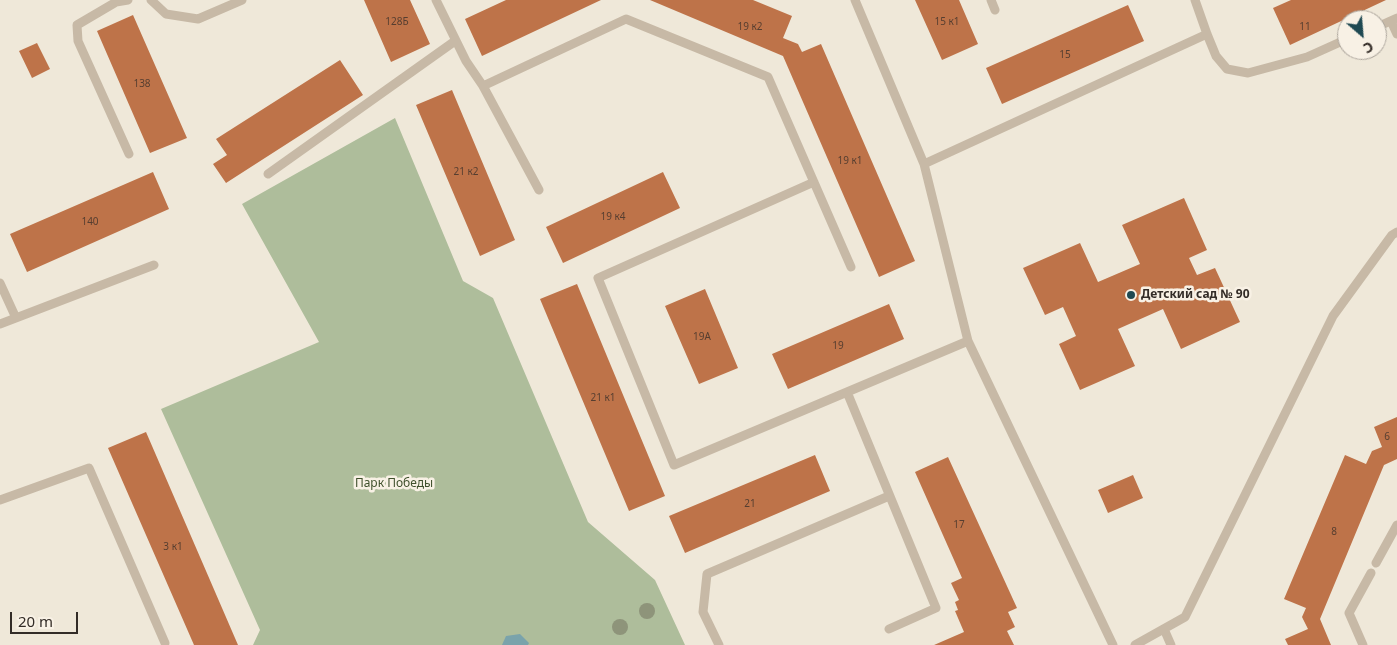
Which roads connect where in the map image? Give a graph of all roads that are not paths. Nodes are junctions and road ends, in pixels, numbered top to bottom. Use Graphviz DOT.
graph roads {
  1 [pos="128,0"];
  2 [pos="150,0"];
  3 [pos="242,0"];
  4 [pos="436,0"];
  5 [pos="855,0"];
  6 [pos="990,0"];
  7 [pos="1195,0"];
  8 [pos="995,10"];
  9 [pos="1394,19"];
  10 [pos="1207,34"];
  11 [pos="1397,34"];
  12 [pos="455,41"];
  13 [pos="1337,43"];
  14 [pos="483,86"];
  15 [pos="129,154"];
  16 [pos="924,164"];
  17 [pos="268,174"];
  18 [pos="814,182"];
  19 [pos="539,190"];
  20 [pos="1397,232"];
  21 [pos="154,265"];
  22 [pos="851,267"];
  23 [pos="0,282"];
  24 [pos="16,318"];
  25 [pos="0,324"];
  26 [pos="968,341"];
  27 [pos="847,392"];
  28 [pos="890,496"];
  29 [pos="0,500"];
  30 [pos="1397,524"];
  31 [pos="1376,563"];
  32 [pos="1371,573"];
  33 [pos="889,629"];
  34 [pos="1164,629"];
  35 [pos="165,643"];
  36 [pos="719,645"];
  37 [pos="1112,645"];
  38 [pos="1135,645"];
  39 [pos="1171,645"];
  40 [pos="1363,645"];
  1 -- 15 [label="lane"];
  2 -- 3 [label="lane"];
  4 -- 12 [label="lane"];
  5 -- 16 [label="lane"];
  6 -- 8 [label="lane"];
  7 -- 10 [label="lane"];
  9 -- 11 [label="lane"];
  10 -- 13 [label="lane"];
  10 -- 16 [label="lane"];
  12 -- 14 [label="lane"];
  12 -- 17 [label="lane"];
  14 -- 18 [label="lane"];
  14 -- 19 [label="lane"];
  16 -- 26 [label="lane"];
  18 -- 22 [label="lane"];
  18 -- 27 [label="lane"];
  20 -- 34 [label="lane"];
  21 -- 24 [label="lane"];
  23 -- 24 [label="lane"];
  24 -- 25 [label="lane"];
  26 -- 27 [label="lane"];
  26 -- 37 [label="lane"];
  27 -- 28 [label="lane"];
  28 -- 33 [label="lane"];
  28 -- 36 [label="lane"];
  29 -- 35 [label="lane"];
  30 -- 31 [label="lane"];
  32 -- 40 [label="lane"];
  34 -- 38 [label="lane"];
  34 -- 39 [label="lane"];
}
